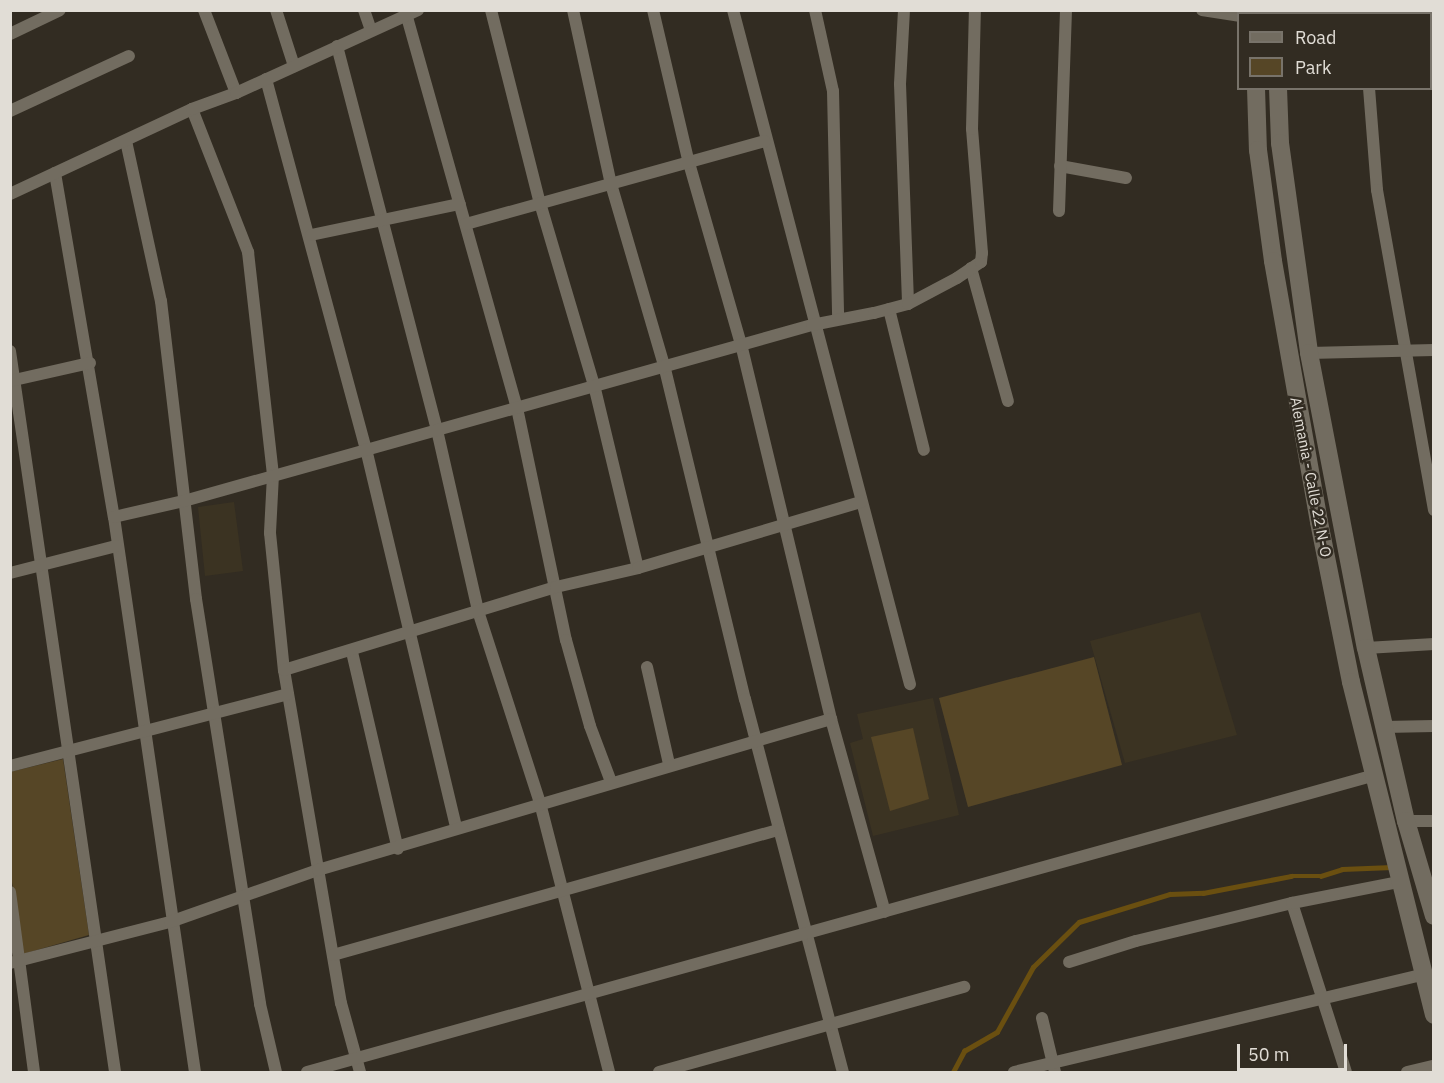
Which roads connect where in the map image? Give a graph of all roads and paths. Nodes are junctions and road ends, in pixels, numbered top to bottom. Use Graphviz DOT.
graph roads {
  1 [pos="60,10"];
  2 [pos="204,10"];
  3 [pos="276,10"];
  4 [pos="364,10"];
  5 [pos="491,10"];
  6 [pos="573,10"];
  7 [pos="653,10"];
  8 [pos="733,10"];
  9 [pos="815,10"];
  10 [pos="904,10"];
  11 [pos="975,10"];
  12 [pos="1066,10"];
  13 [pos="1202,10"];
  14 [pos="412,14"];
  15 [pos="1237,16"];
  16 [pos="371,30"];
  17 [pos="10,34"];
  18 [pos="338,46"];
  19 [pos="129,56"];
  20 [pos="294,66"];
  21 [pos="266,79"];
  22 [pos="1256,90"];
  23 [pos="1278,90"];
  24 [pos="1369,90"];
  25 [pos="236,93"];
  26 [pos="192,109"];
  27 [pos="10,111"];
  28 [pos="126,141"];
  29 [pos="765,141"];
  30 [pos="689,163"];
  31 [pos="1060,166"];
  32 [pos="55,173"];
  33 [pos="1126,178"];
  34 [pos="611,184"];
  35 [pos="10,194"];
  36 [pos="540,203"];
  37 [pos="460,204"];
  38 [pos="1059,211"];
  39 [pos="383,222"];
  40 [pos="465,224"];
  41 [pos="311,235"];
  42 [pos="971,268"];
  43 [pos="908,303"];
  44 [pos="890,309"];
  45 [pos="838,319"];
  46 [pos="813,325"];
  47 [pos="741,344"];
  48 [pos="1403,350"];
  49 [pos="1434,350"];
  50 [pos="10,351"];
  51 [pos="1309,353"];
  52 [pos="90,363"];
  53 [pos="664,365"];
  54 [pos="14,381"];
  55 [pos="594,385"];
  56 [pos="1008,400"];
  57 [pos="517,408"];
  58 [pos="437,430"];
  59 [pos="366,449"];
  60 [pos="924,450"];
  61 [pos="273,475"];
  62 [pos="184,501"];
  63 [pos="861,502"];
  64 [pos="1434,510"];
  65 [pos="114,517"];
  66 [pos="783,524"];
  67 [pos="116,546"];
  68 [pos="710,546"];
  69 [pos="43,565"];
  70 [pos="638,568"];
  71 [pos="10,573"];
  72 [pos="556,587"];
  73 [pos="478,611"];
  74 [pos="407,633"];
  75 [pos="1434,644"];
  76 [pos="1366,648"];
  77 [pos="352,652"];
  78 [pos="647,667"];
  79 [pos="284,670"];
  80 [pos="910,684"];
  81 [pos="288,694"];
  82 [pos="215,713"];
  83 [pos="831,719"];
  84 [pos="1434,726"];
  85 [pos="1384,727"];
  86 [pos="142,729"];
  87 [pos="757,741"];
  88 [pos="70,750"];
  89 [pos="669,764"];
  90 [pos="10,766"];
  91 [pos="1375,775"];
  92 [pos="610,782"];
  93 [pos="540,803"];
  94 [pos="1406,821"];
  95 [pos="1434,821"];
  96 [pos="456,828"];
  97 [pos="779,830"];
  98 [pos="398,849"];
  99 [pos="318,870"];
  100 [pos="1396,873"];
  101 [pos="562,890"];
  102 [pos="10,892"];
  103 [pos="245,894"];
  104 [pos="1292,903"];
  105 [pos="885,912"];
  106 [pos="1434,916"];
  107 [pos="170,922"];
  108 [pos="808,934"];
  109 [pos="95,939"];
  110 [pos="333,955"];
  111 [pos="14,962"];
  112 [pos="1069,962"];
  113 [pos="1422,975"];
  114 [pos="964,987"];
  115 [pos="588,997"];
  116 [pos="1323,999"];
  117 [pos="1434,1015"];
  118 [pos="1042,1018"];
  119 [pos="829,1024"];
  120 [pos="357,1057"];
  121 [pos="1434,1066"];
  122 [pos="1054,1067"];
  123 [pos="34,1072"];
  124 [pos="115,1072"];
  125 [pos="195,1072"];
  126 [pos="276,1072"];
  127 [pos="307,1072"];
  128 [pos="360,1072"];
  129 [pos="609,1072"];
  130 [pos="659,1072"];
  131 [pos="843,1072"];
  132 [pos="1014,1072"];
  133 [pos="1346,1072"];
  134 [pos="1407,1072"];
  1 -- 17 [label="street"];
  2 -- 25 [label="street"];
  3 -- 20 [label="street"];
  4 -- 16 [label="street"];
  5 -- 36 [label="street"];
  6 -- 34 [label="street"];
  7 -- 30 [label="street"];
  8 -- 29 [label="street"];
  9 -- 45 [label="street"];
  10 -- 43 [label="street"];
  11 -- 42 [label="street"];
  12 -- 31 [label="street"];
  13 -- 15 [label="street"];
  14 -- 16 [label="street"];
  14 -- 37 [label="street"];
  16 -- 18 [label="street"];
  18 -- 20 [label="street"];
  18 -- 39 [label="street"];
  19 -- 27 [label="street"];
  20 -- 21 [label="street"];
  21 -- 25 [label="street"];
  21 -- 41 [label="street"];
  22 -- 91 [label="street, Alemania - Calle 22 N-O"];
  23 -- 51 [label="street, Alemania - Calle 22 N-O"];
  24 -- 48 [label="street"];
  25 -- 26 [label="street"];
  26 -- 28 [label="street"];
  26 -- 61 [label="street"];
  28 -- 32 [label="street"];
  28 -- 62 [label="street"];
  29 -- 30 [label="street"];
  29 -- 46 [label="street"];
  30 -- 34 [label="street"];
  30 -- 47 [label="street"];
  31 -- 33 [label="street"];
  31 -- 38 [label="street"];
  32 -- 35 [label="street"];
  32 -- 52 [label="street"];
  34 -- 36 [label="street"];
  34 -- 53 [label="street"];
  36 -- 40 [label="street"];
  36 -- 55 [label="street"];
  37 -- 39 [label="street"];
  37 -- 40 [label="street"];
  39 -- 41 [label="street"];
  39 -- 58 [label="street"];
  40 -- 57 [label="street"];
  41 -- 59 [label="street"];
  42 -- 43 [label="street"];
  42 -- 56 [label="street"];
  43 -- 44 [label="street"];
  44 -- 45 [label="street"];
  44 -- 60 [label="street"];
  45 -- 46 [label="street"];
  46 -- 47 [label="street"];
  46 -- 63 [label="street"];
  47 -- 53 [label="street"];
  47 -- 66 [label="street"];
  48 -- 49 [label="street"];
  48 -- 51 [label="street"];
  48 -- 64 [label="street"];
  50 -- 54 [label="street"];
  51 -- 76 [label="street, Alemania - Calle 22 N-O"];
  52 -- 54 [label="street"];
  52 -- 65 [label="street"];
  53 -- 55 [label="street"];
  53 -- 68 [label="street"];
  54 -- 69 [label="street"];
  55 -- 57 [label="street"];
  55 -- 70 [label="street"];
  57 -- 58 [label="street"];
  57 -- 72 [label="street"];
  58 -- 59 [label="street"];
  58 -- 73 [label="street"];
  59 -- 61 [label="street"];
  59 -- 74 [label="street"];
  61 -- 62 [label="street"];
  61 -- 79 [label="street"];
  62 -- 65 [label="street"];
  62 -- 82 [label="street"];
  63 -- 66 [label="street"];
  63 -- 80 [label="street"];
  65 -- 67 [label="street"];
  66 -- 68 [label="street"];
  66 -- 83 [label="street"];
  67 -- 69 [label="street"];
  67 -- 86 [label="street"];
  68 -- 70 [label="street"];
  68 -- 87 [label="street"];
  69 -- 71 [label="street"];
  69 -- 88 [label="street"];
  70 -- 72 [label="street"];
  72 -- 73 [label="street"];
  72 -- 92 [label="street"];
  73 -- 74 [label="street"];
  73 -- 93 [label="street"];
  74 -- 77 [label="street"];
  74 -- 96 [label="street"];
  75 -- 76 [label="street"];
  76 -- 85 [label="street, Alemania - Calle 22 N-O"];
  77 -- 79 [label="street"];
  77 -- 98 [label="street"];
  78 -- 89 [label="street"];
  79 -- 81 [label="street"];
  81 -- 82 [label="street"];
  81 -- 99 [label="street"];
  82 -- 86 [label="street"];
  82 -- 103 [label="street"];
  83 -- 87 [label="street"];
  83 -- 105 [label="street"];
  84 -- 85 [label="street"];
  85 -- 94 [label="street, Alemania - Calle 22 N-O"];
  86 -- 88 [label="street"];
  86 -- 107 [label="street"];
  87 -- 89 [label="street"];
  87 -- 97 [label="street"];
  88 -- 90 [label="street"];
  88 -- 109 [label="street"];
  89 -- 92 [label="street"];
  91 -- 100 [label="street, Alemania - Calle 22 N-O"];
  91 -- 105 [label="street"];
  92 -- 93 [label="street"];
  93 -- 96 [label="street"];
  93 -- 101 [label="street"];
  94 -- 95 [label="street"];
  94 -- 106 [label="street, Alemania - Calle 22 N-O"];
  96 -- 98 [label="street"];
  97 -- 101 [label="street"];
  97 -- 108 [label="street"];
  98 -- 99 [label="street"];
  99 -- 103 [label="street"];
  99 -- 110 [label="street"];
  100 -- 104 [label="street"];
  100 -- 113 [label="street, Alemania - Calle 22 N-O"];
  101 -- 110 [label="street"];
  101 -- 115 [label="street"];
  102 -- 111 [label="street"];
  103 -- 107 [label="street"];
  103 -- 126 [label="street"];
  104 -- 112 [label="street"];
  104 -- 116 [label="street"];
  105 -- 108 [label="street"];
  107 -- 109 [label="street"];
  107 -- 125 [label="street"];
  108 -- 115 [label="street"];
  108 -- 119 [label="street"];
  109 -- 111 [label="street"];
  109 -- 124 [label="street"];
  110 -- 120 [label="street"];
  111 -- 123 [label="street"];
  113 -- 116 [label="street"];
  113 -- 117 [label="street, Alemania - Calle 22 N-O"];
  114 -- 119 [label="street"];
  115 -- 120 [label="street"];
  115 -- 129 [label="street"];
  116 -- 122 [label="street"];
  116 -- 133 [label="street"];
  118 -- 122 [label="street"];
  119 -- 130 [label="street"];
  119 -- 131 [label="street"];
  120 -- 127 [label="street"];
  120 -- 128 [label="street"];
  121 -- 134 [label="street"];
  122 -- 132 [label="street"];
}
